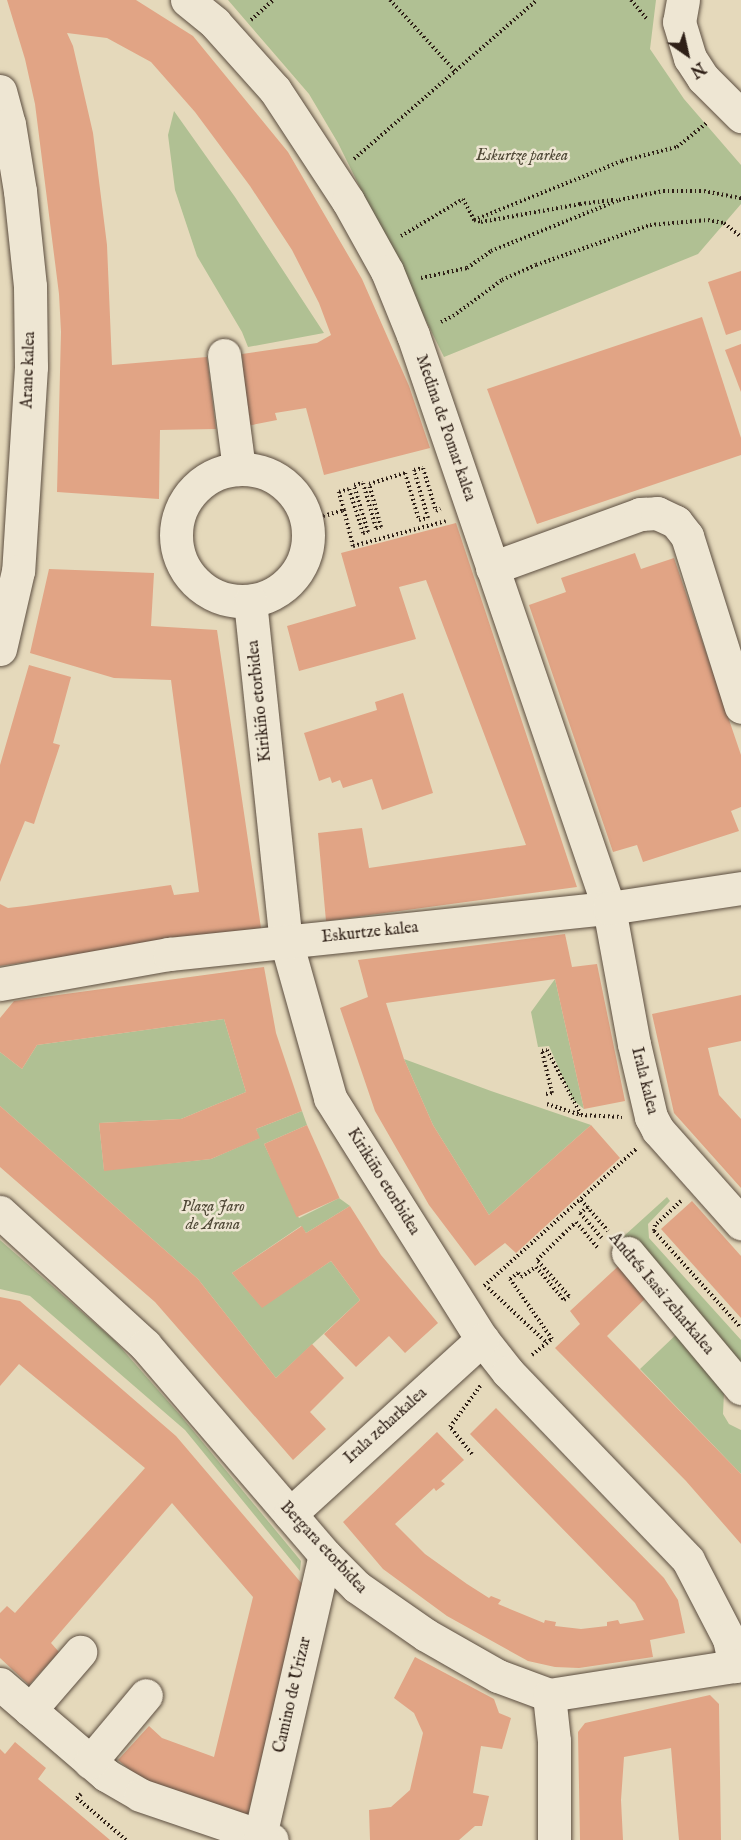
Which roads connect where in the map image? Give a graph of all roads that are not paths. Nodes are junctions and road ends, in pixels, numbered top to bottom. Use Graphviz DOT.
graph roads {
  1 [pos="186,0"];
  2 [pos="683,0"];
  3 [pos="0,91"];
  4 [pos="726,118"];
  5 [pos="224,355"];
  6 [pos="238,469"];
  7 [pos="492,567"];
  8 [pos="250,601"];
  9 [pos="0,649"];
  10 [pos="741,707"];
  11 [pos="740,889"];
  12 [pos="609,908"];
  13 [pos="286,941"];
  14 [pos="0,984"];
  15 [pos="0,1212"];
  16 [pos="741,1223"];
  17 [pos="613,1250"];
  18 [pos="482,1339"];
  19 [pos="741,1388"];
  20 [pos="290,1514"];
  21 [pos="325,1555"];
  22 [pos="80,1652"];
  23 [pos="738,1666"];
  24 [pos="0,1684"];
  25 [pos="146,1695"];
  26 [pos="549,1695"];
  27 [pos="30,1710"];
  28 [pos="83,1774"];
  29 [pos="266,1838"];
  30 [pos="554,1840"];
  1 -- 7 [label="street, Medina de Pomar kalea"];
  2 -- 4 [label="street"];
  3 -- 9 [label="street, Arane kalea"];
  5 -- 6 [label="street"];
  6 -- 8 [label="street"];
  6 -- 8 [label="street"];
  7 -- 10 [label="street"];
  7 -- 12 [label="street, Medina de Pomar kalea"];
  8 -- 13 [label="street, Kirikiño etorbidea"];
  11 -- 12 [label="street, Eskurtze kalea"];
  12 -- 13 [label="street, Eskurtze kalea"];
  12 -- 16 [label="street, Irala kalea"];
  13 -- 14 [label="street, Eskurtze kalea"];
  13 -- 18 [label="street, Kirikiño etorbidea"];
  15 -- 20 [label="street, Bergara etorbidea"];
  17 -- 19 [label="street, Andrés Isasi zeharkalea"];
  18 -- 20 [label="street, Irala zeharkalea"];
  18 -- 23 [label="street, Kirikiño etorbidea"];
  20 -- 21 [label="street, Bergara etorbidea"];
  21 -- 26 [label="street, Bergara etorbidea"];
  21 -- 29 [label="street, Camino de Urizar"];
  22 -- 27 [label="street"];
  23 -- 26 [label="street, Bergara etorbidea"];
  24 -- 27 [label="street"];
  25 -- 28 [label="street"];
  26 -- 30 [label="street"];
  27 -- 28 [label="street"];
  28 -- 29 [label="street"];
}
